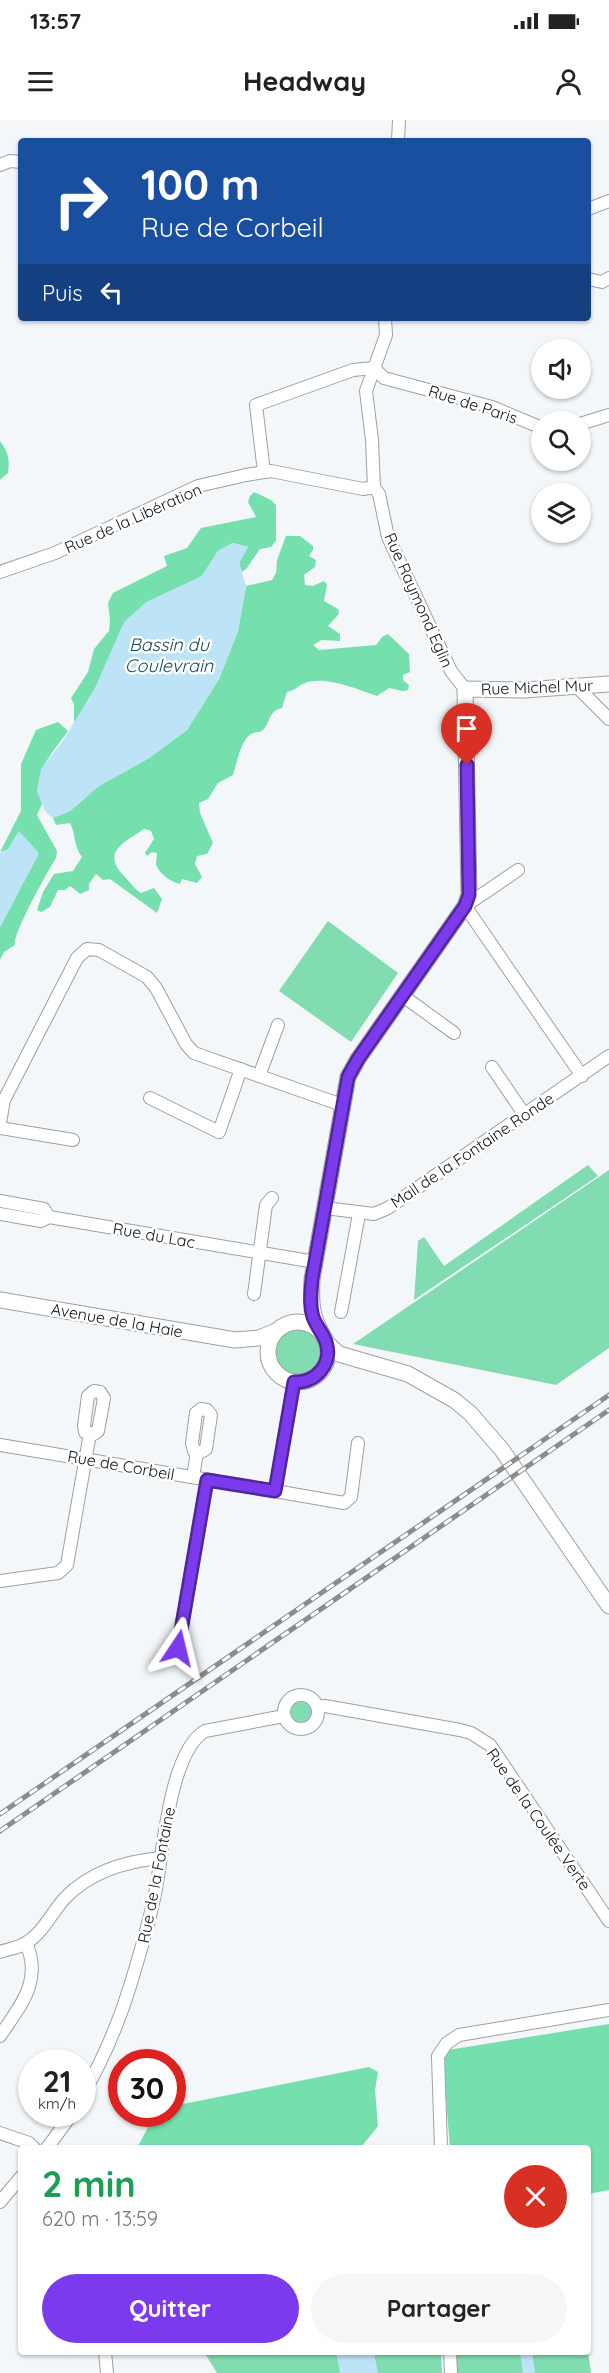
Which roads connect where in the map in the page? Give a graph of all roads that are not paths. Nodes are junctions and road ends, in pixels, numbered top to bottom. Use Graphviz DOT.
graph roads {
  1 [pos="399,120"];
  2 [pos="398,138"];
  3 [pos="18,162"];
  4 [pos="0,165"];
  5 [pos="609,201"];
  6 [pos="591,208"];
  7 [pos="609,278"];
  8 [pos="591,280"];
  9 [pos="385,321"];
  10 [pos="374,368"];
  11 [pos="609,415"];
  12 [pos="591,421"];
  13 [pos="531,423"];
  14 [pos="264,472"];
  15 [pos="374,487"];
  16 [pos="0,572"];
  17 [pos="609,684"];
  18 [pos="577,687"];
  19 [pos="465,689"];
  20 [pos="609,719"];
  21 [pos="518,870"];
  22 [pos="465,906"];
  23 [pos="403,996"];
  24 [pos="278,1025"];
  25 [pos="454,1033"];
  26 [pos="609,1056"];
  27 [pos="492,1067"];
  28 [pos="241,1069"];
  29 [pos="259,1076"];
  30 [pos="582,1076"];
  31 [pos="150,1098"];
  32 [pos="342,1105"];
  33 [pos="524,1114"];
  34 [pos="0,1123"];
  35 [pos="0,1128"];
  36 [pos="73,1140"];
  37 [pos="272,1198"];
  38 [pos="0,1201"];
  39 [pos="325,1208"];
  40 [pos="0,1214"];
  41 [pos="359,1214"];
  42 [pos="49,1217"];
  43 [pos="260,1253"];
  44 [pos="315,1262"];
  45 [pos="312,1279"];
  46 [pos="254,1294"];
  47 [pos="0,1300"];
  48 [pos="341,1312"];
  49 [pos="279,1329"];
  50 [pos="324,1338"];
  51 [pos="235,1340"];
  52 [pos="269,1360"];
  53 [pos="408,1374"];
  54 [pos="311,1379"];
  55 [pos="294,1382"];
  56 [pos="90,1433"];
  57 [pos="358,1443"];
  58 [pos="0,1445"];
  59 [pos="198,1452"];
  60 [pos="86,1459"];
  61 [pos="194,1477"];
  62 [pos="207,1480"];
  63 [pos="275,1491"];
  64 [pos="0,1581"];
  65 [pos="609,1606"];
  66 [pos="178,1648"];
  67 [pos="318,1707"];
  68 [pos="284,1716"];
  69 [pos="161,1858"];
  70 [pos="609,1921"];
  71 [pos="26,1943"];
  72 [pos="0,1952"];
  73 [pos="609,2010"];
  74 [pos="0,2036"];
  75 [pos="96,2071"];
  76 [pos="62,2127"];
  77 [pos="0,2133"];
  78 [pos="31,2145"];
  79 [pos="49,2145"];
  80 [pos="441,2145"];
  81 [pos="18,2181"];
  82 [pos="0,2202"];
  83 [pos="105,2355"];
  84 [pos="450,2355"];
  85 [pos="107,2373"];
  86 [pos="451,2373"];
  1 -- 2 [label="street"];
  3 -- 4 [label="street"];
  5 -- 6 [label="street"];
  7 -- 8 [label="street"];
  9 -- 10 [label="street, Rue Raymond Eglin"];
  10 -- 13 [label="street, Rue de Paris"];
  10 -- 14 [label="street"];
  10 -- 15 [label="street, Rue Raymond Eglin"];
  11 -- 12 [label="street"];
  14 -- 15 [label="street, Rue de la Libération"];
  14 -- 16 [label="street, Rue de la Libération"];
  15 -- 19 [label="street, Rue Raymond Eglin"];
  17 -- 18 [label="street, Rue Michel Mur"];
  18 -- 19 [label="street, Rue Michel Mur"];
  18 -- 20 [label="street"];
  19 -- 22 [label="street"];
  21 -- 22 [label="street"];
  22 -- 23 [label="street"];
  22 -- 30 [label="street"];
  23 -- 25 [label="street"];
  23 -- 32 [label="street"];
  24 -- 29 [label="street"];
  26 -- 30 [label="street, Mail de la Fontaine Ronde"];
  27 -- 33 [label="street"];
  28 -- 29 [label="street"];
  28 -- 31 [label="street"];
  28 -- 34 [label="street"];
  29 -- 32 [label="street"];
  30 -- 33 [label="street, Mail de la Fontaine Ronde"];
  32 -- 39 [label="street"];
  33 -- 41 [label="street, Mail de la Fontaine Ronde"];
  35 -- 36 [label="street"];
  37 -- 43 [label="street"];
  38 -- 42 [label="street, Rue du Lac"];
  39 -- 41 [label="street, Mail de la Fontaine Ronde"];
  39 -- 44 [label="street"];
  40 -- 42 [label="street, Rue du Lac"];
  41 -- 48 [label="street"];
  42 -- 43 [label="street, Rue du Lac"];
  43 -- 44 [label="street, Rue du Lac"];
  43 -- 46 [label="street"];
  44 -- 45 [label="street"];
  45 -- 49 [label="street"];
  45 -- 50 [label="street"];
  47 -- 51 [label="street, Avenue de la Haie"];
  49 -- 50 [label="street"];
  49 -- 51 [label="street, Avenue de la Haie"];
  49 -- 52 [label="street"];
  50 -- 53 [label="street"];
  50 -- 54 [label="street"];
  51 -- 52 [label="street, Avenue de la Haie"];
  52 -- 55 [label="street"];
  53 -- 54 [label="street"];
  53 -- 65 [label="street"];
  54 -- 55 [label="street"];
  55 -- 63 [label="street"];
  56 -- 60 [label="street"];
  57 -- 63 [label="street, Rue de Corbeil"];
  58 -- 60 [label="street, Rue de Corbeil"];
  59 -- 61 [label="street"];
  60 -- 61 [label="street, Rue de Corbeil"];
  60 -- 64 [label="street"];
  61 -- 62 [label="street, Rue de Corbeil"];
  62 -- 63 [label="street, Rue de Corbeil"];
  62 -- 66 [label="street"];
  67 -- 68 [label="street, Rue de la Coulée Verte"];
  67 -- 68 [label="street"];
  67 -- 70 [label="street, Rue de la Coulée Verte"];
  68 -- 69 [label="street, Rue de la Fontaine"];
  69 -- 71 [label="street"];
  69 -- 75 [label="street, Rue de la Fontaine"];
  71 -- 72 [label="street"];
  71 -- 74 [label="street"];
  73 -- 80 [label="street"];
  76 -- 79 [label="street"];
  77 -- 78 [label="street"];
  81 -- 82 [label="street"];
  83 -- 85 [label="street"];
  84 -- 86 [label="street"];
}
